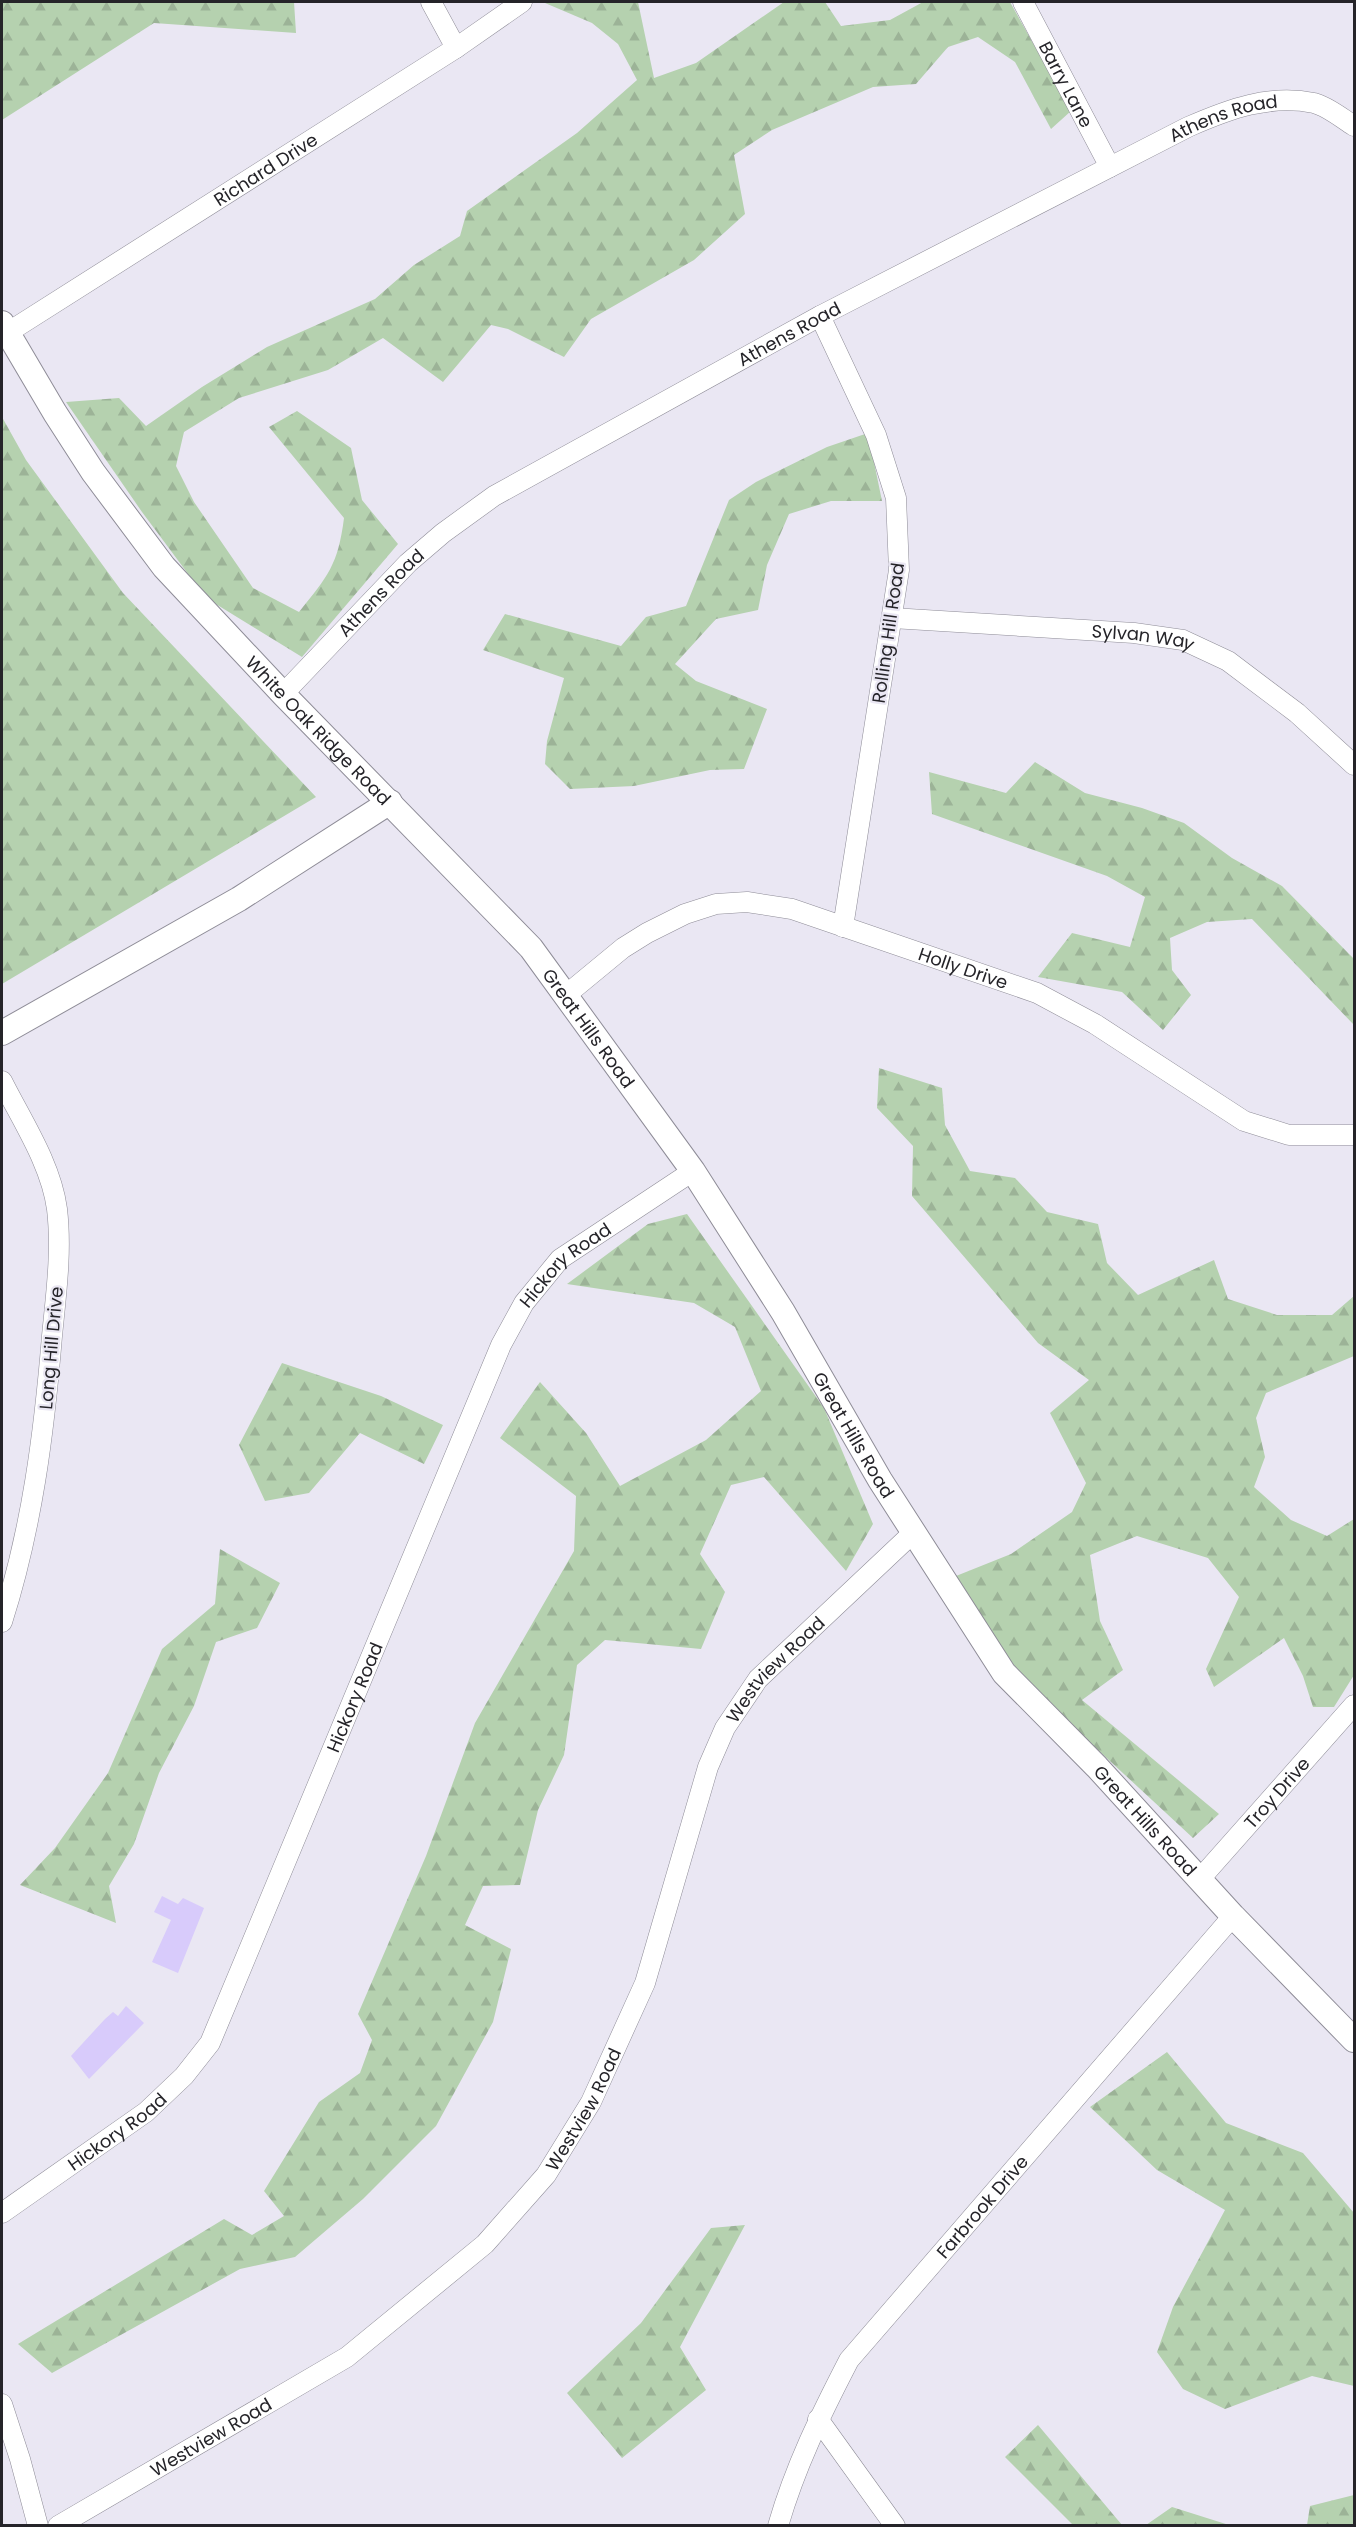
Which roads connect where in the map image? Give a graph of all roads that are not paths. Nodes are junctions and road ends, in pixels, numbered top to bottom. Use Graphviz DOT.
graph roads {
  1 [pos="431,2"];
  2 [pos="522,2"];
  3 [pos="1023,2"];
  4 [pos="456,48"];
  5 [pos="1354,126"];
  6 [pos="1110,167"];
  7 [pos="820,316"];
  8 [pos="4,328"];
  9 [pos="892,618"];
  10 [pos="283,694"];
  11 [pos="1354,765"];
  12 [pos="390,801"];
  13 [pos="843,927"];
  14 [pos="566,995"];
  15 [pos="2,1034"];
  16 [pos="2,1081"];
  17 [pos="1354,1135"];
  18 [pos="693,1172"];
  19 [pos="914,1532"];
  20 [pos="2,1622"];
  21 [pos="1354,1705"];
  22 [pos="1199,1880"];
  23 [pos="1233,1916"];
  24 [pos="1354,2040"];
  25 [pos="2,2213"];
  26 [pos="2,2404"];
  27 [pos="818,2419"];
  28 [pos="38,2526"];
  29 [pos="58,2526"];
  30 [pos="778,2526"];
  31 [pos="895,2526"];
  1 -- 4 [label="street"];
  2 -- 4 [label="street, Richard Drive"];
  3 -- 6 [label="street, Barry Lane"];
  4 -- 8 [label="street, Richard Drive"];
  5 -- 6 [label="street, Athens Road"];
  6 -- 7 [label="street, Athens Road"];
  7 -- 9 [label="street, Rolling Hill Road"];
  7 -- 10 [label="street, Athens Road"];
  8 -- 10 [label="street, White Oak Ridge Road"];
  9 -- 11 [label="street, Sylvan Way"];
  9 -- 13 [label="street, Rolling Hill Road"];
  10 -- 12 [label="street, White Oak Ridge Road"];
  12 -- 14 [label="street, Great Hills Road"];
  12 -- 15 [label="street, White Oak Ridge Road"];
  13 -- 14 [label="street, Holly Drive"];
  13 -- 17 [label="street, Holly Drive"];
  14 -- 18 [label="street, Great Hills Road"];
  16 -- 20 [label="street, Long Hill Drive"];
  18 -- 19 [label="street, Great Hills Road"];
  18 -- 25 [label="street, Hickory Road"];
  19 -- 22 [label="street, Great Hills Road"];
  19 -- 29 [label="street, Westview Road"];
  21 -- 22 [label="street, Troy Drive"];
  22 -- 23 [label="street, Great Hills Road"];
  23 -- 24 [label="street, Great Hills Road"];
  23 -- 27 [label="street, Farbrook Drive"];
  26 -- 28 [label="street"];
  27 -- 30 [label="street, Farbrook Drive"];
  27 -- 31 [label="street"];
}
